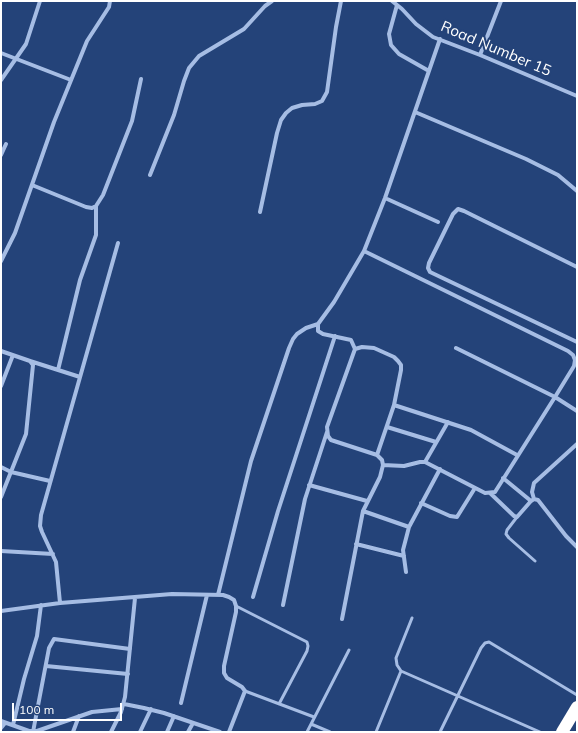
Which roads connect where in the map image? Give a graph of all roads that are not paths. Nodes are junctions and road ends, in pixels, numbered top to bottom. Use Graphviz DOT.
graph roads {
  1 [pos="40,1"];
  2 [pos="110,1"];
  3 [pos="272,1"];
  4 [pos="342,1"];
  5 [pos="392,1"];
  6 [pos="501,1"];
  7 [pos="397,5"];
  8 [pos="440,39"];
  9 [pos="1,53"];
  10 [pos="480,55"];
  11 [pos="16,59"];
  12 [pos="429,71"];
  13 [pos="141,79"];
  14 [pos="1,80"];
  15 [pos="71,80"];
  16 [pos="577,96"];
  17 [pos="415,112"];
  18 [pos="6,144"];
  19 [pos="1,155"];
  20 [pos="150,175"];
  21 [pos="32,185"];
  22 [pos="577,191"];
  23 [pos="385,198"];
  24 [pos="96,206"];
  25 [pos="260,212"];
  26 [pos="438,222"];
  27 [pos="118,243"];
  28 [pos="364,251"];
  29 [pos="1,261"];
  30 [pos="577,267"];
  31 [pos="318,324"];
  32 [pos="335,336"];
  33 [pos="577,342"];
  34 [pos="456,348"];
  35 [pos="355,349"];
  36 [pos="1,351"];
  37 [pos="13,355"];
  38 [pos="30,361"];
  39 [pos="58,370"];
  40 [pos="80,377"];
  41 [pos="1,386"];
  42 [pos="555,397"];
  43 [pos="394,405"];
  44 [pos="577,411"];
  45 [pos="448,422"];
  46 [pos="388,427"];
  47 [pos="327,431"];
  48 [pos="436,442"];
  49 [pos="577,444"];
  50 [pos="377,455"];
  51 [pos="517,455"];
  52 [pos="425,462"];
  53 [pos="383,465"];
  54 [pos="1,468"];
  55 [pos="440,469"];
  56 [pos="11,472"];
  57 [pos="503,478"];
  58 [pos="50,481"];
  59 [pos="309,484"];
  60 [pos="475,488"];
  61 [pos="490,493"];
  62 [pos="1,497"];
  63 [pos="533,500"];
  64 [pos="367,502"];
  65 [pos="421,503"];
  66 [pos="363,511"];
  67 [pos="517,517"];
  68 [pos="409,527"];
  69 [pos="356,544"];
  70 [pos="577,548"];
  71 [pos="1,551"];
  72 [pos="53,554"];
  73 [pos="404,556"];
  74 [pos="535,561"];
  75 [pos="406,572"];
  76 [pos="207,595"];
  77 [pos="218,595"];
  78 [pos="253,597"];
  79 [pos="135,598"];
  80 [pos="60,603"];
  81 [pos="41,605"];
  82 [pos="284,605"];
  83 [pos="236,606"];
  84 [pos="1,610"];
  85 [pos="412,618"];
  86 [pos="342,619"];
  87 [pos="130,649"];
  88 [pos="349,650"];
  89 [pos="46,666"];
  90 [pos="401,671"];
  91 [pos="128,674"];
  92 [pos="245,691"];
  93 [pos="458,695"];
  94 [pos="577,695"];
  95 [pos="181,703"];
  96 [pos="279,704"];
  97 [pos="123,706"];
  98 [pos="577,707"];
  99 [pos="151,709"];
  100 [pos="79,716"];
  101 [pos="174,716"];
  102 [pos="314,718"];
  103 [pos="3,722"];
  104 [pos="192,723"];
  105 [pos="311,724"];
  106 [pos="12,726"];
  107 [pos="1,728"];
  108 [pos="33,731"];
  109 [pos="73,732"];
  110 [pos="111,732"];
  111 [pos="140,732"];
  112 [pos="167,732"];
  113 [pos="188,732"];
  114 [pos="220,732"];
  115 [pos="229,732"];
  116 [pos="306,732"];
  117 [pos="330,732"];
  118 [pos="376,732"];
  119 [pos="440,732"];
  120 [pos="540,732"];
  121 [pos="562,732"];
  1 -- 11 [label="street"];
  2 -- 15 [label="street"];
  3 -- 20 [label="street"];
  4 -- 25 [label="street"];
  5 -- 7 [label="street, Road Number 15"];
  6 -- 10 [label="street"];
  7 -- 8 [label="street, Road Number 15"];
  7 -- 12 [label="street"];
  8 -- 10 [label="street, Road Number 15"];
  8 -- 12 [label="street"];
  9 -- 11 [label="street"];
  10 -- 16 [label="street, Road Number 15"];
  11 -- 14 [label="street"];
  11 -- 15 [label="street"];
  12 -- 17 [label="street"];
  13 -- 24 [label="street"];
  15 -- 21 [label="street"];
  17 -- 22 [label="street"];
  17 -- 23 [label="street"];
  18 -- 19 [label="street"];
  21 -- 24 [label="street"];
  21 -- 29 [label="street"];
  23 -- 26 [label="street"];
  23 -- 28 [label="street"];
  24 -- 39 [label="street"];
  27 -- 40 [label="street"];
  28 -- 31 [label="street"];
  28 -- 42 [label="street"];
  30 -- 33 [label="street"];
  31 -- 32 [label="street"];
  31 -- 77 [label="street"];
  32 -- 35 [label="street"];
  32 -- 78 [label="street"];
  34 -- 42 [label="street"];
  35 -- 43 [label="street"];
  35 -- 47 [label="street"];
  36 -- 37 [label="street"];
  37 -- 38 [label="street"];
  37 -- 41 [label="street"];
  38 -- 39 [label="street"];
  38 -- 56 [label="street"];
  39 -- 40 [label="street"];
  40 -- 58 [label="street"];
  42 -- 44 [label="street"];
  42 -- 51 [label="street"];
  43 -- 45 [label="street"];
  43 -- 46 [label="street"];
  45 -- 48 [label="street"];
  45 -- 51 [label="street"];
  46 -- 48 [label="street"];
  46 -- 50 [label="street"];
  47 -- 50 [label="street"];
  47 -- 59 [label="street"];
  48 -- 52 [label="street"];
  49 -- 63 [label="street"];
  50 -- 53 [label="street"];
  51 -- 57 [label="street"];
  52 -- 53 [label="street"];
  52 -- 55 [label="street"];
  53 -- 64 [label="street"];
  54 -- 56 [label="street"];
  55 -- 60 [label="street"];
  55 -- 65 [label="street"];
  56 -- 58 [label="street"];
  56 -- 62 [label="street"];
  57 -- 61 [label="street"];
  57 -- 63 [label="street"];
  58 -- 72 [label="street"];
  59 -- 64 [label="street"];
  59 -- 82 [label="street"];
  60 -- 61 [label="street"];
  60 -- 65 [label="street"];
  61 -- 67 [label="street"];
  63 -- 67 [label="street"];
  63 -- 70 [label="street"];
  64 -- 66 [label="street"];
  65 -- 68 [label="street"];
  66 -- 68 [label="street"];
  66 -- 69 [label="street"];
  67 -- 74 [label="lane"];
  68 -- 73 [label="street"];
  69 -- 73 [label="street"];
  69 -- 86 [label="street"];
  71 -- 72 [label="street"];
  72 -- 80 [label="street"];
  73 -- 75 [label="street"];
  76 -- 77 [label="street"];
  76 -- 79 [label="street"];
  76 -- 95 [label="street"];
  77 -- 83 [label="street"];
  79 -- 80 [label="street"];
  79 -- 87 [label="street"];
  80 -- 81 [label="street"];
  81 -- 84 [label="street"];
  81 -- 106 [label="street"];
  83 -- 92 [label="street"];
  83 -- 96 [label="lane"];
  85 -- 90 [label="lane"];
  87 -- 89 [label="street"];
  87 -- 91 [label="street"];
  88 -- 102 [label="lane"];
  89 -- 91 [label="street"];
  89 -- 108 [label="street"];
  90 -- 93 [label="lane"];
  90 -- 118 [label="lane"];
  91 -- 97 [label="street"];
  92 -- 96 [label="lane"];
  92 -- 115 [label="street"];
  93 -- 94 [label="lane"];
  93 -- 119 [label="lane"];
  93 -- 120 [label="lane"];
  96 -- 102 [label="lane"];
  97 -- 99 [label="street"];
  97 -- 100 [label="street"];
  97 -- 110 [label="street"];
  98 -- 121 [label="highway"];
  99 -- 101 [label="street"];
  99 -- 111 [label="street"];
  100 -- 108 [label="street"];
  100 -- 109 [label="street"];
  101 -- 104 [label="street"];
  101 -- 112 [label="street"];
  102 -- 105 [label="lane"];
  103 -- 106 [label="street"];
  103 -- 107 [label="street"];
  104 -- 113 [label="street"];
  104 -- 114 [label="street"];
  105 -- 116 [label="lane"];
  105 -- 117 [label="lane"];
  106 -- 108 [label="street"];
}
